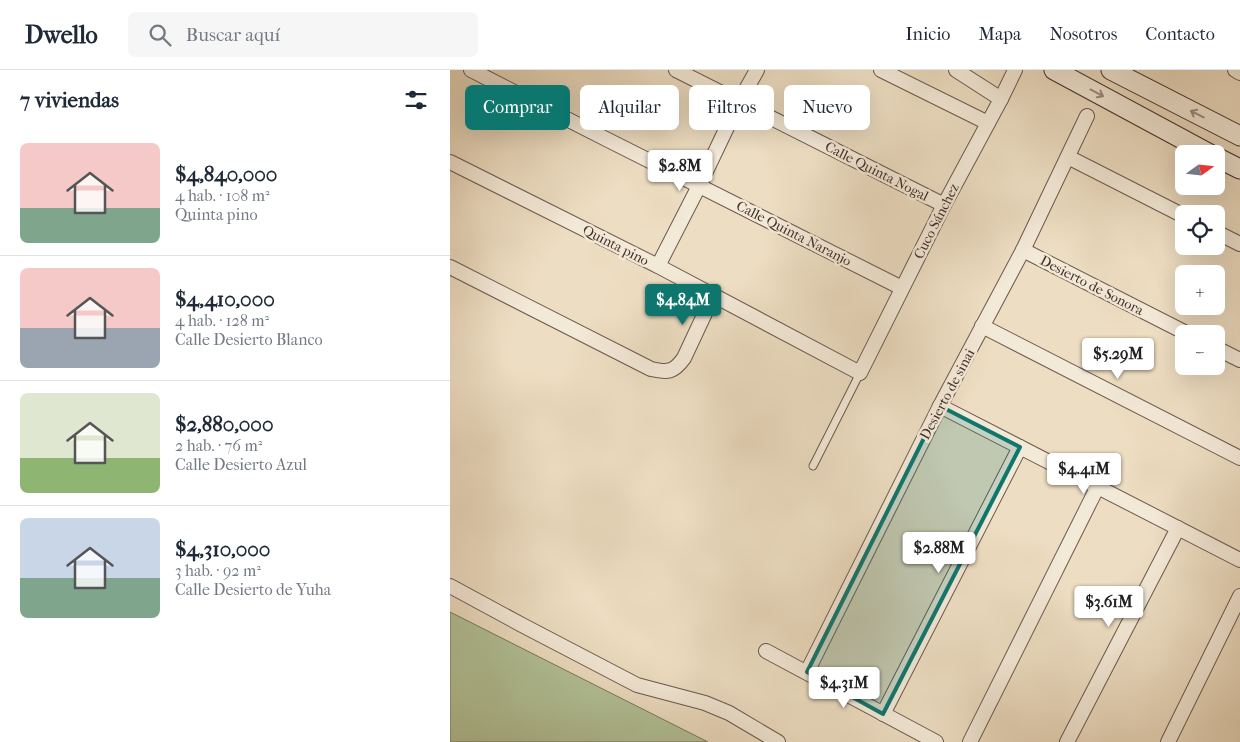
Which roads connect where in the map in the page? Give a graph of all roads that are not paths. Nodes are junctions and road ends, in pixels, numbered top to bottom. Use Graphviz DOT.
graph roads {
  1 [pos="471,70"];
  2 [pos="676,70"];
  3 [pos="756,70"];
  4 [pos="881,70"];
  5 [pos="956,70"];
  6 [pos="1015,70"];
  7 [pos="1054,70"];
  8 [pos="1111,70"];
  9 [pos="1235,70"];
  10 [pos="1240,73"];
  11 [pos="706,85"];
  12 [pos="748,85"];
  13 [pos="1001,99"];
  14 [pos="1087,116"];
  15 [pos="774,119"];
  16 [pos="988,123"];
  17 [pos="726,130"];
  18 [pos="1240,136"];
  19 [pos="1193,145"];
  20 [pos="1068,157"];
  21 [pos="450,162"];
  22 [pos="1225,162"];
  23 [pos="1240,169"];
  24 [pos="699,186"];
  25 [pos="944,205"];
  26 [pos="1175,211"];
  27 [pos="1225,236"];
  28 [pos="1240,244"];
  29 [pos="1023,250"];
  30 [pos="658,266"];
  31 [pos="450,268"];
  32 [pos="902,288"];
  33 [pos="713,296"];
  34 [pos="982,326"];
  35 [pos="1175,327"];
  36 [pos="1225,352"];
  37 [pos="1240,360"];
  38 [pos="860,373"];
  39 [pos="940,406"];
  40 [pos="1020,447"];
  41 [pos="1240,458"];
  42 [pos="813,466"];
  43 [pos="1098,486"];
  44 [pos="1178,528"];
  45 [pos="1240,560"];
  46 [pos="450,586"];
  47 [pos="1240,596"];
  48 [pos="766,651"];
  49 [pos="807,672"];
  50 [pos="883,714"];
  51 [pos="778,742"];
  52 [pos="936,742"];
  53 [pos="970,742"];
  54 [pos="1067,742"];
  55 [pos="1168,742"];
  1 -- 24 [label="street, Calle Quinta Naranjo"];
  2 -- 11 [label="street, Calle Quinta Nogal"];
  3 -- 12 [label="street"];
  4 -- 16 [label="street"];
  5 -- 13 [label="street"];
  6 -- 13 [label="street, Cuco Sánchez"];
  7 -- 19 [label="street, one-way"];
  18 -- 8 [label="street, one-way"];
  9 -- 10 [label="street"];
  13 -- 16 [label="street, Cuco Sánchez"];
  14 -- 20 [label="street, Desierto de sinai"];
  15 -- 25 [label="street, Calle Quinta Nogal"];
  16 -- 25 [label="street, Cuco Sánchez"];
  17 -- 24 [label="street"];
  20 -- 26 [label="street"];
  20 -- 29 [label="street, Desierto de sinai"];
  21 -- 30 [label="street, Quinta pino"];
  22 -- 23 [label="street"];
  24 -- 30 [label="street"];
  24 -- 32 [label="street, Calle Quinta Naranjo"];
  25 -- 32 [label="street, Cuco Sánchez"];
  27 -- 28 [label="street"];
  29 -- 34 [label="street, Desierto de sinai"];
  29 -- 35 [label="street, Desierto de Sonora"];
  30 -- 33 [label="street, Quinta pino"];
  31 -- 33 [label="street"];
  32 -- 38 [label="street, Cuco Sánchez"];
  33 -- 38 [label="street, Quinta pino"];
  34 -- 39 [label="street, Desierto de sinai"];
  34 -- 41 [label="street"];
  36 -- 37 [label="street"];
  38 -- 42 [label="lane"];
  39 -- 40 [label="street"];
  39 -- 49 [label="street, Desierto de sinai"];
  40 -- 43 [label="street"];
  40 -- 50 [label="street"];
  43 -- 44 [label="street"];
  43 -- 53 [label="street"];
  44 -- 45 [label="street"];
  44 -- 54 [label="street"];
  46 -- 51 [label="street"];
  47 -- 55 [label="street"];
  48 -- 49 [label="street"];
  49 -- 50 [label="street"];
  50 -- 52 [label="street"];
}
